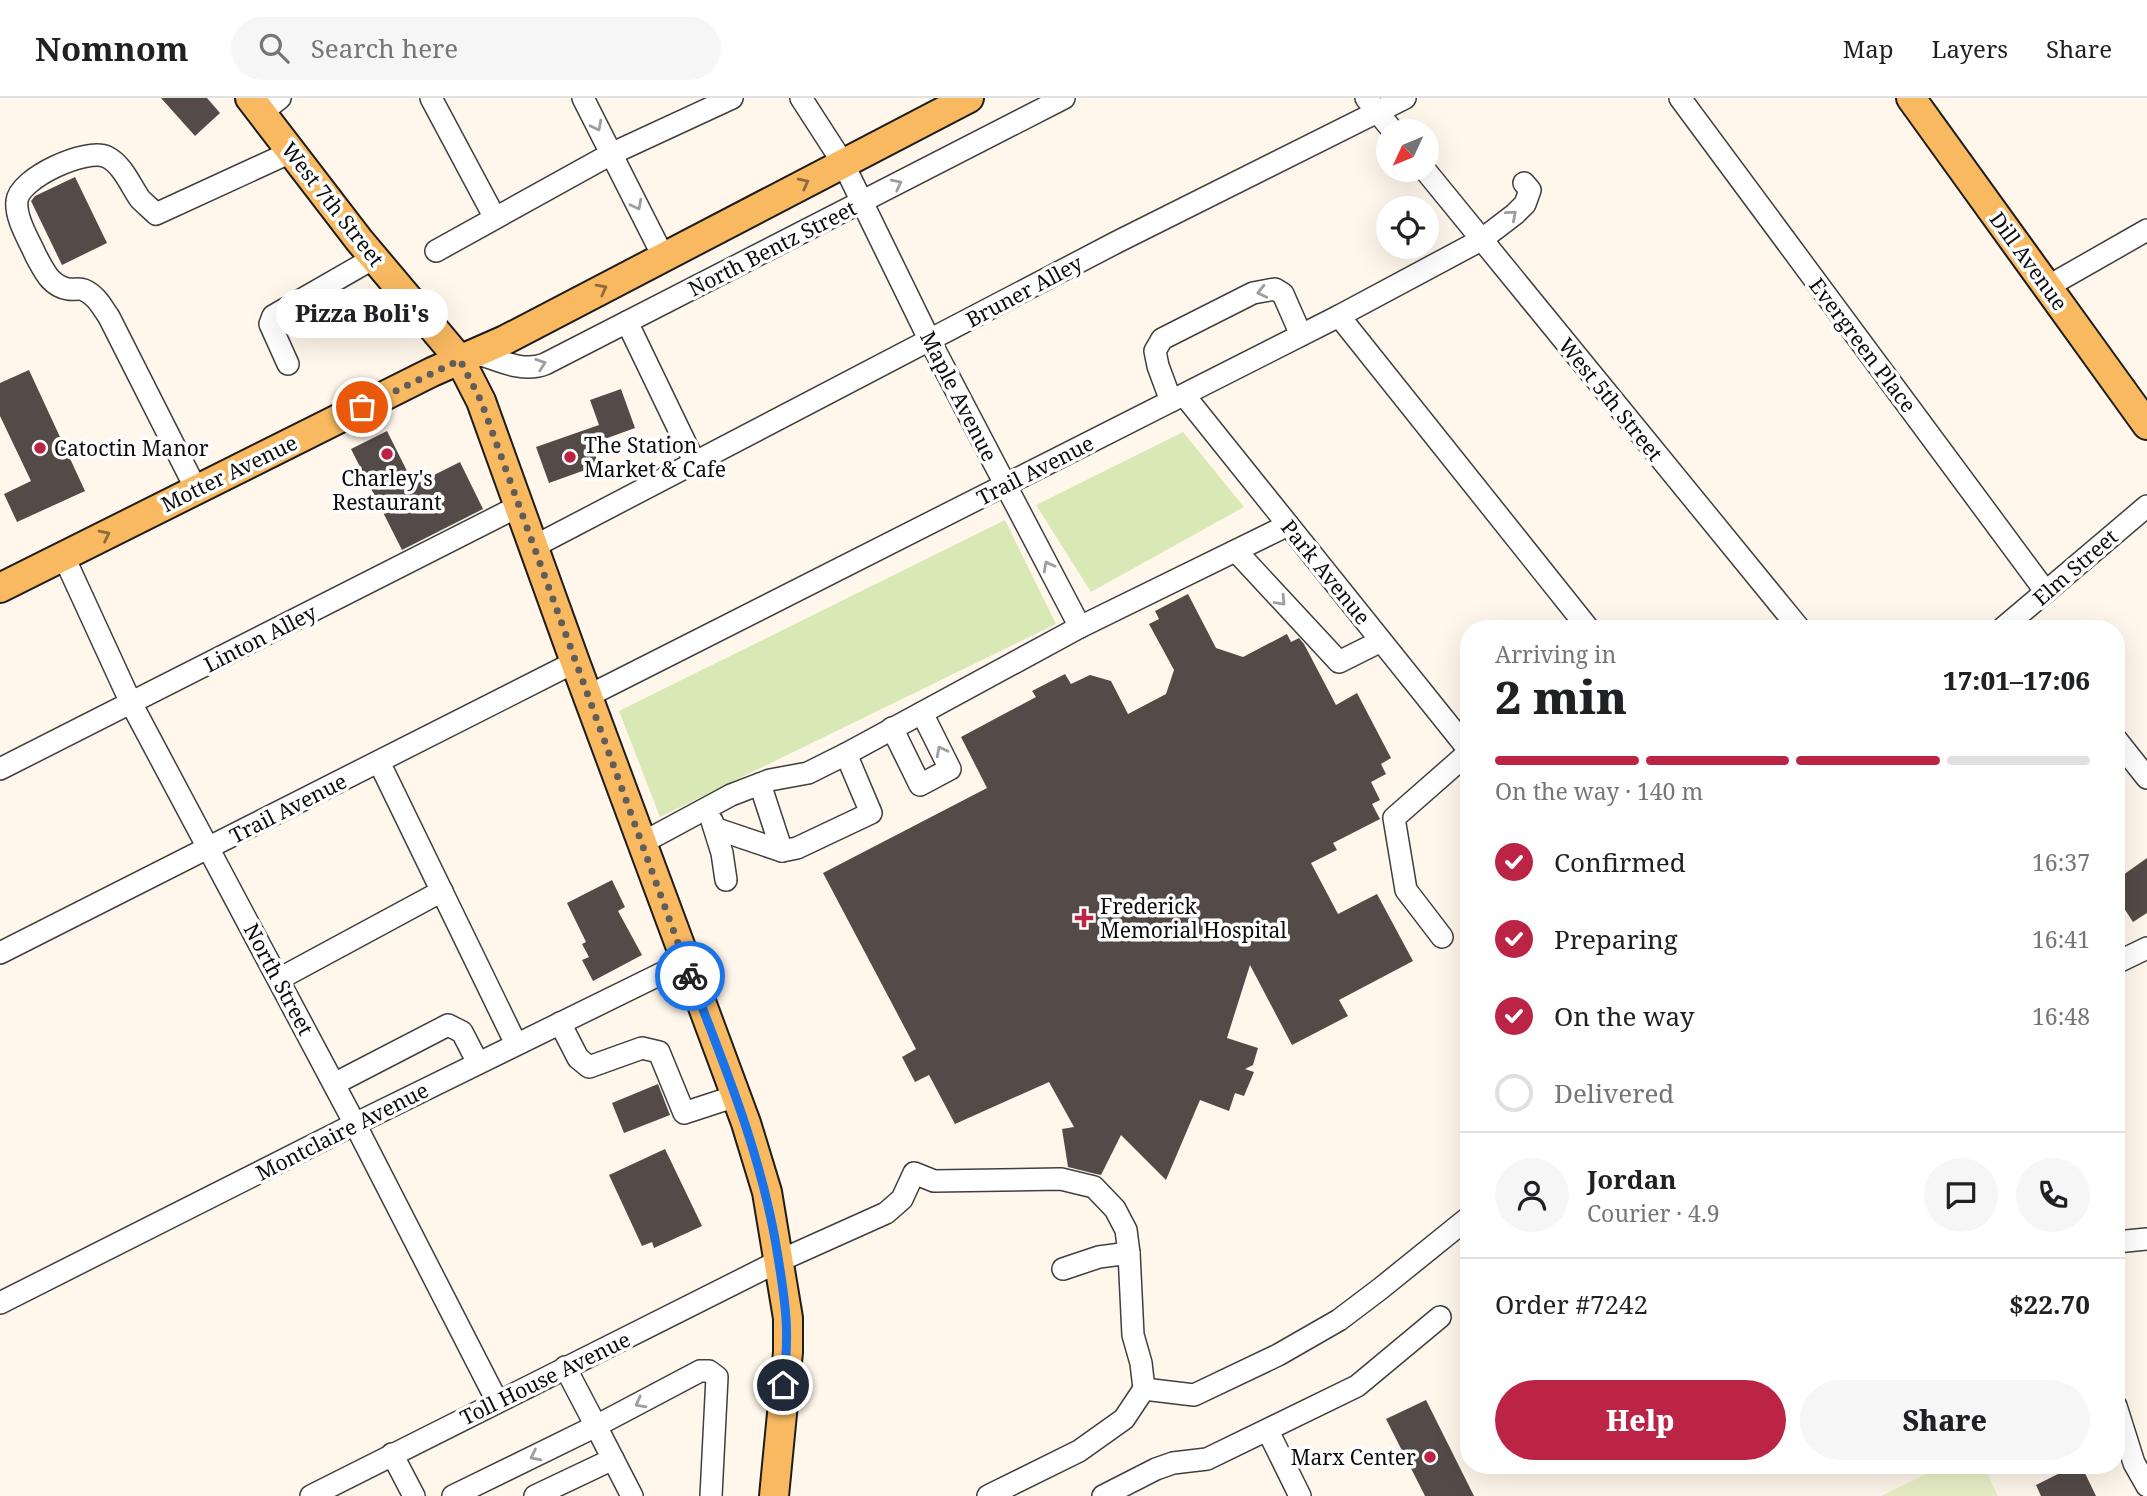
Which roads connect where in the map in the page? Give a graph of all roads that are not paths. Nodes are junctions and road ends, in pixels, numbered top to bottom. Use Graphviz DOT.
graph roads {
  1 [pos="431,98"];
  2 [pos="583,98"];
  3 [pos="732,98"];
  4 [pos="801,98"];
  5 [pos="969,98"];
  6 [pos="1063,98"];
  7 [pos="1405,98"];
  8 [pos="1680,98"];
  9 [pos="1911,98"];
  10 [pos="264,103"];
  11 [pos="695,105"];
  12 [pos="1371,105"];
  13 [pos="1383,119"];
  14 [pos="291,152"];
  15 [pos="611,154"];
  16 [pos="842,163"];
  17 [pos="1435,182"];
  18 [pos="1524,183"];
  19 [pos="861,202"];
  20 [pos="495,218"];
  21 [pos="2147,230"];
  22 [pos="1481,240"];
  23 [pos="436,251"];
  24 [pos="663,256"];
  25 [pos="374,258"];
  26 [pos="2047,287"];
  27 [pos="1339,316"];
  28 [pos="628,322"];
  29 [pos="1301,335"];
  30 [pos="929,339"];
  31 [pos="468,357"];
  32 [pos="288,364"];
  33 [pos="1177,398"];
  34 [pos="2147,425"];
  35 [pos="695,463"];
  36 [pos="1006,485"];
  37 [pos="196,489"];
  38 [pos="519,506"];
  39 [pos="2147,506"];
  40 [pos="1289,525"];
  41 [pos="533,547"];
  42 [pos="1236,551"];
  43 [pos="63,555"];
  44 [pos="0,588"];
  45 [pos="2046,592"];
  46 [pos="1582,620"];
  47 [pos="1792,620"];
  48 [pos="2021,620"];
  49 [pos="1080,627"];
  50 [pos="1381,641"];
  51 [pos="575,662"];
  52 [pos="588,696"];
  53 [pos="131,703"];
  54 [pos="922,713"];
  55 [pos="892,728"];
  56 [pos="1460,741"];
  57 [pos="2125,750"];
  58 [pos="846,754"];
  59 [pos="1460,758"];
  60 [pos="379,762"];
  61 [pos="0,769"];
  62 [pos="2147,778"];
  63 [pos="760,784"];
  64 [pos="706,809"];
  65 [pos="716,829"];
  66 [pos="642,843"];
  67 [pos="210,848"];
  68 [pos="782,850"];
  69 [pos="726,880"];
  70 [pos="442,891"];
  71 [pos="1442,937"];
  72 [pos="2147,948"];
  73 [pos="0,953"];
  74 [pos="2125,959"];
  75 [pos="685,962"];
  76 [pos="279,979"];
  77 [pos="560,1023"];
  78 [pos="516,1044"];
  79 [pos="478,1063"];
  80 [pos="334,1084"];
  81 [pos="736,1096"];
  82 [pos="355,1124"];
  83 [pos="1460,1224"];
  84 [pos="2147,1239"];
  85 [pos="2125,1241"];
  86 [pos="1129,1253"];
  87 [pos="779,1261"];
  88 [pos="1063,1269"];
  89 [pos="0,1303"];
  90 [pos="1440,1317"];
  91 [pos="565,1367"];
  92 [pos="1144,1389"];
  93 [pos="497,1401"];
  94 [pos="596,1426"];
  95 [pos="1268,1431"];
  96 [pos="2125,1435"];
  97 [pos="392,1454"];
  98 [pos="613,1459"];
  99 [pos="2147,1486"];
  100 [pos="324,1493"];
  101 [pos="414,1496"];
  102 [pos="453,1496"];
  103 [pos="536,1496"];
  104 [pos="632,1496"];
  105 [pos="711,1496"];
  106 [pos="774,1496"];
  107 [pos="988,1496"];
  108 [pos="1103,1496"];
  109 [pos="1300,1496"];
  1 -- 20 [label="street"];
  2 -- 15 [label="street, one-way"];
  3 -- 11 [label="street"];
  4 -- 16 [label="street, Maple Avenue"];
  5 -- 16 [label="main road, North Bentz Street"];
  19 -- 6 [label="street, North Bentz Street, one-way"];
  7 -- 12 [label="street, Bruner Alley"];
  8 -- 45 [label="street, Evergreen Place"];
  9 -- 26 [label="main road, Dill Avenue"];
  10 -- 14 [label="main road, West 7th Street"];
  11 -- 15 [label="street"];
  12 -- 13 [label="street"];
  12 -- 30 [label="street, Bruner Alley"];
  14 -- 25 [label="main road, West 7th Street"];
  14 -- 37 [label="street"];
  15 -- 20 [label="street"];
  15 -- 24 [label="street, one-way"];
  16 -- 19 [label="street, Maple Avenue"];
  24 -- 16 [label="main road, North Bentz Street, one-way"];
  17 -- 22 [label="street, West 5th Street"];
  22 -- 18 [label="street, Trail Avenue, one-way"];
  19 -- 28 [label="street, North Bentz Street"];
  19 -- 30 [label="street, Maple Avenue"];
  20 -- 23 [label="street"];
  21 -- 26 [label="street"];
  22 -- 27 [label="street, Trail Avenue"];
  22 -- 47 [label="street, West 5th Street"];
  31 -- 24 [label="main road, North Bentz Street, one-way"];
  25 -- 31 [label="main road, West 7th Street"];
  25 -- 32 [label="street"];
  26 -- 34 [label="main road, Dill Avenue"];
  27 -- 29 [label="street, Trail Avenue"];
  27 -- 46 [label="street"];
  31 -- 28 [label="street, North Bentz Street, one-way"];
  28 -- 35 [label="street"];
  29 -- 33 [label="street, Trail Avenue"];
  29 -- 33 [label="street, Park Avenue, one-way"];
  30 -- 35 [label="street, Bruner Alley"];
  30 -- 36 [label="street, Maple Avenue"];
  31 -- 37 [label="main road, Motter Avenue"];
  31 -- 38 [label="main road, West 7th Street"];
  33 -- 36 [label="street, Trail Avenue"];
  33 -- 40 [label="street, Park Avenue"];
  35 -- 41 [label="street, Bruner Alley"];
  49 -- 36 [label="street, Maple Avenue, one-way"];
  36 -- 52 [label="street, Trail Avenue"];
  43 -- 37 [label="main road, Motter Avenue, one-way"];
  38 -- 41 [label="main road, West 7th Street"];
  38 -- 53 [label="street, Linton Alley"];
  39 -- 45 [label="street, Elm Street"];
  40 -- 42 [label="street"];
  40 -- 50 [label="street, Park Avenue"];
  41 -- 51 [label="main road, West 7th Street"];
  42 -- 49 [label="street"];
  42 -- 50 [label="street, one-way"];
  43 -- 44 [label="main road, Motter Avenue"];
  43 -- 53 [label="street, North Street"];
  45 -- 48 [label="street, Elm Street"];
  49 -- 54 [label="street"];
  50 -- 56 [label="street, Park Avenue"];
  51 -- 52 [label="main road, West 7th Street"];
  51 -- 60 [label="street, Trail Avenue"];
  52 -- 66 [label="main road, West 7th Street"];
  53 -- 61 [label="street, Linton Alley"];
  53 -- 67 [label="street, North Street"];
  54 -- 55 [label="street"];
  55 -- 54 [label="street, one-way"];
  55 -- 58 [label="street"];
  57 -- 62 [label="street"];
  58 -- 63 [label="street"];
  58 -- 68 [label="street"];
  59 -- 71 [label="street"];
  60 -- 67 [label="street, Trail Avenue"];
  60 -- 70 [label="street"];
  63 -- 64 [label="street"];
  63 -- 68 [label="street"];
  64 -- 65 [label="street"];
  64 -- 66 [label="street"];
  65 -- 68 [label="street"];
  65 -- 69 [label="street"];
  66 -- 75 [label="main road, West 7th Street"];
  67 -- 73 [label="street, Trail Avenue"];
  67 -- 76 [label="street, North Street"];
  70 -- 76 [label="street"];
  70 -- 78 [label="street"];
  72 -- 74 [label="street"];
  75 -- 77 [label="street, Montclaire Avenue"];
  75 -- 81 [label="main road, West 7th Street"];
  76 -- 80 [label="street, North Street"];
  77 -- 78 [label="street, Montclaire Avenue"];
  77 -- 81 [label="street"];
  78 -- 79 [label="street, Montclaire Avenue"];
  79 -- 80 [label="street"];
  79 -- 82 [label="street, Montclaire Avenue"];
  80 -- 82 [label="street, North Street"];
  81 -- 87 [label="main road, West 7th Street"];
  82 -- 89 [label="street, Montclaire Avenue"];
  82 -- 93 [label="street, North Street"];
  83 -- 92 [label="street"];
  84 -- 85 [label="street"];
  86 -- 87 [label="street, Toll House Avenue"];
  86 -- 88 [label="street"];
  86 -- 92 [label="street"];
  87 -- 91 [label="street, Toll House Avenue"];
  87 -- 106 [label="main road, West 7th Street"];
  90 -- 95 [label="street"];
  91 -- 93 [label="street, Toll House Avenue"];
  91 -- 94 [label="street"];
  92 -- 107 [label="street"];
  93 -- 97 [label="street, Toll House Avenue"];
  94 -- 98 [label="street"];
  94 -- 102 [label="street, one-way"];
  105 -- 94 [label="street, one-way"];
  95 -- 108 [label="street"];
  95 -- 109 [label="street"];
  96 -- 99 [label="street"];
  97 -- 100 [label="street, Toll House Avenue"];
  97 -- 101 [label="street"];
  98 -- 103 [label="street"];
  98 -- 104 [label="street"];
}
